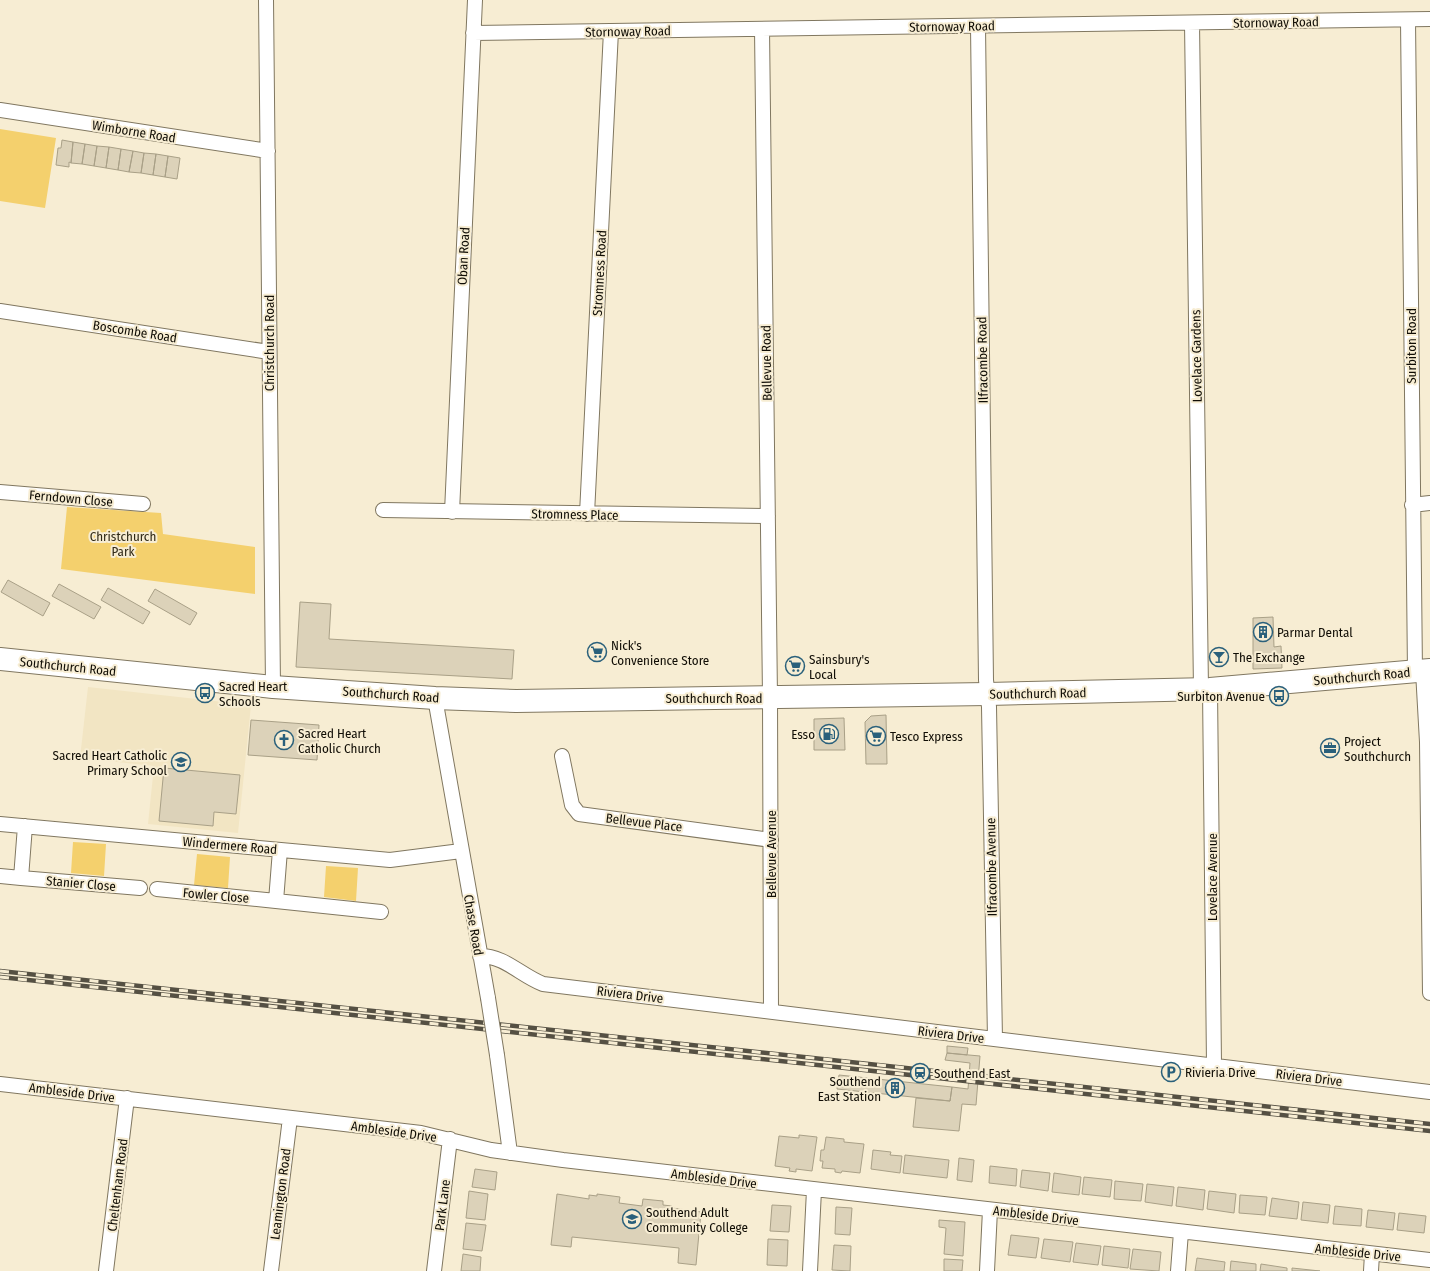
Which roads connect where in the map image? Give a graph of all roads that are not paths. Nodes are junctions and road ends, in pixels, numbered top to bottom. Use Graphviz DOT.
graph roads {
  1 [pos="266,0"];
  2 [pos="475,0"];
  3 [pos="1430,19"];
  4 [pos="1408,20"];
  5 [pos="1192,23"];
  6 [pos="978,26"];
  7 [pos="762,29"];
  8 [pos="611,32"];
  9 [pos="473,33"];
  10 [pos="0,110"];
  11 [pos="268,151"];
  12 [pos="0,311"];
  13 [pos="269,352"];
  14 [pos="0,492"];
  15 [pos="1430,503"];
  16 [pos="143,504"];
  17 [pos="1412,505"];
  18 [pos="383,510"];
  19 [pos="452,512"];
  20 [pos="587,514"];
  21 [pos="768,516"];
  22 [pos="0,658"];
  23 [pos="1422,671"];
  24 [pos="273,687"];
  25 [pos="1206,689"];
  26 [pos="988,694"];
  27 [pos="770,697"];
  28 [pos="435,698"];
  29 [pos="562,756"];
  30 [pos="0,824"];
  31 [pos="25,826"];
  32 [pos="771,840"];
  33 [pos="280,850"];
  34 [pos="461,851"];
  35 [pos="0,876"];
  36 [pos="21,878"];
  37 [pos="140,888"];
  38 [pos="157,890"];
  39 [pos="276,901"];
  40 [pos="381,912"];
  41 [pos="480,956"];
  42 [pos="1430,993"];
  43 [pos="771,1011"];
  44 [pos="995,1040"];
  45 [pos="1214,1065"];
  46 [pos="0,1084"];
  47 [pos="1430,1092"];
  48 [pos="127,1098"];
  49 [pos="290,1118"];
  50 [pos="450,1138"];
  51 [pos="510,1153"];
  52 [pos="814,1190"];
  53 [pos="990,1210"];
  54 [pos="1181,1232"];
  55 [pos="1372,1254"];
  56 [pos="1430,1260"];
  57 [pos="106,1271"];
  58 [pos="271,1271"];
  59 [pos="434,1271"];
  60 [pos="810,1271"];
  61 [pos="987,1271"];
  62 [pos="1178,1271"];
  63 [pos="1371,1271"];
  1 -- 11 [label="street, Christchurch Road"];
  2 -- 9 [label="street, Oban Road"];
  3 -- 4 [label="street, Stornoway Road"];
  4 -- 5 [label="street, Stornoway Road"];
  4 -- 17 [label="street, Surbiton Road"];
  5 -- 6 [label="street, Stornoway Road"];
  5 -- 25 [label="street, Lovelace Gardens"];
  6 -- 7 [label="street, Stornoway Road"];
  6 -- 26 [label="street, Ilfracombe Road"];
  7 -- 8 [label="street, Stornoway Road"];
  7 -- 21 [label="street, Bellevue Road"];
  8 -- 9 [label="street, Stornoway Road"];
  8 -- 20 [label="street, Stromness Road"];
  9 -- 19 [label="street, Oban Road"];
  10 -- 11 [label="street, Wimborne Road"];
  11 -- 13 [label="street, Christchurch Road"];
  12 -- 13 [label="street, Boscombe Road"];
  13 -- 24 [label="street, Christchurch Road"];
  14 -- 16 [label="street, Ferndown Close"];
  15 -- 17 [label="street"];
  17 -- 23 [label="street, Surbiton Road"];
  18 -- 19 [label="street, Stromness Place"];
  19 -- 20 [label="street, Stromness Place"];
  20 -- 21 [label="street, Stromness Place"];
  21 -- 27 [label="street, Bellevue Road"];
  22 -- 24 [label="main road, Southchurch Road"];
  23 -- 25 [label="main road, Southchurch Road"];
  23 -- 42 [label="street"];
  24 -- 28 [label="main road, Southchurch Road"];
  25 -- 26 [label="main road, Southchurch Road"];
  25 -- 45 [label="street, Lovelace Avenue"];
  26 -- 27 [label="main road, Southchurch Road"];
  26 -- 44 [label="street, Ilfracombe Avenue"];
  27 -- 28 [label="main road, Southchurch Road"];
  27 -- 32 [label="street, Bellevue Avenue"];
  28 -- 34 [label="street, Chase Road"];
  29 -- 32 [label="street, Bellevue Place"];
  30 -- 31 [label="street, Windermere Road"];
  31 -- 33 [label="street, Windermere Road"];
  31 -- 36 [label="street"];
  32 -- 43 [label="street, Bellevue Avenue"];
  33 -- 34 [label="street, Windermere Road"];
  33 -- 39 [label="street"];
  34 -- 41 [label="street, Chase Road"];
  35 -- 36 [label="street, Stanier Close"];
  36 -- 37 [label="street, Stanier Close"];
  38 -- 39 [label="street, Fowler Close"];
  39 -- 40 [label="street, Fowler Close"];
  41 -- 43 [label="street, Riviera Drive"];
  41 -- 51 [label="street, Chase Road, bridge"];
  43 -- 44 [label="street, Riviera Drive"];
  44 -- 45 [label="street, Riviera Drive"];
  45 -- 47 [label="street, Riviera Drive"];
  46 -- 48 [label="street, Ambleside Drive"];
  48 -- 49 [label="street, Ambleside Drive"];
  48 -- 57 [label="street, Cheltenham Road"];
  49 -- 50 [label="street, Ambleside Drive"];
  49 -- 58 [label="street, Leamington Road"];
  50 -- 51 [label="street, Ambleside Drive"];
  50 -- 59 [label="street, Park Lane"];
  51 -- 52 [label="street, Ambleside Drive"];
  52 -- 53 [label="street, Ambleside Drive"];
  52 -- 60 [label="street"];
  53 -- 54 [label="street, Ambleside Drive"];
  53 -- 61 [label="street"];
  54 -- 55 [label="street, Ambleside Drive"];
  54 -- 62 [label="street"];
  55 -- 56 [label="street, Ambleside Drive"];
  55 -- 63 [label="street"];
}
